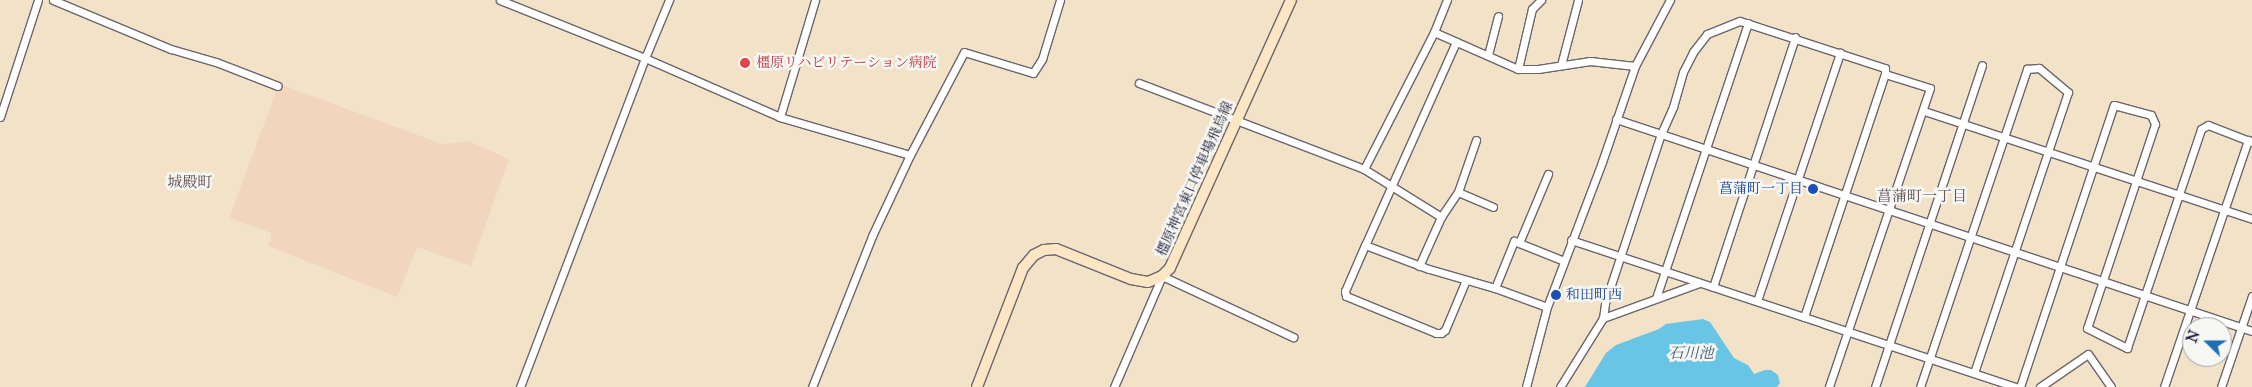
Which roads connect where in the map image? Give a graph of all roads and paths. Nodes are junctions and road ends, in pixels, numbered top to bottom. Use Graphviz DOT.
graph roads {
  1 [pos="38,0"];
  2 [pos="53,0"];
  3 [pos="500,0"];
  4 [pos="669,0"];
  5 [pos="815,0"];
  6 [pos="1060,0"];
  7 [pos="1291,0"];
  8 [pos="1448,0"];
  9 [pos="1541,0"];
  10 [pos="1578,0"];
  11 [pos="1670,0"];
  12 [pos="1498,16"];
  13 [pos="1748,23"];
  14 [pos="1434,32"];
  15 [pos="1795,37"];
  16 [pos="1456,42"];
  17 [pos="1840,52"];
  18 [pos="1488,55"];
  19 [pos="645,58"];
  20 [pos="1561,65"];
  21 [pos="1635,66"];
  22 [pos="1982,66"];
  23 [pos="1518,69"];
  24 [pos="1884,74"];
  25 [pos="1139,83"];
  26 [pos="278,86"];
  27 [pos="1924,110"];
  28 [pos="0,117"];
  29 [pos="780,117"];
  30 [pos="1616,119"];
  31 [pos="1236,121"];
  32 [pos="1962,123"];
  33 [pos="1661,134"];
  34 [pos="2003,137"];
  35 [pos="1476,140"];
  36 [pos="2250,141"];
  37 [pos="1706,149"];
  38 [pos="2048,152"];
  39 [pos="910,155"];
  40 [pos="1753,164"];
  41 [pos="2093,166"];
  42 [pos="1364,169"];
  43 [pos="1548,174"];
  44 [pos="1799,180"];
  45 [pos="2136,180"];
  46 [pos="1392,186"];
  47 [pos="1458,192"];
  48 [pos="1844,194"];
  49 [pos="2179,195"];
  50 [pos="1493,207"];
  51 [pos="1890,209"];
  52 [pos="2224,210"];
  53 [pos="1440,216"];
  54 [pos="2252,219"];
  55 [pos="1930,223"];
  56 [pos="1970,236"];
  57 [pos="1572,240"];
  58 [pos="1519,243"];
  59 [pos="1365,245"];
  60 [pos="2015,251"];
  61 [pos="1621,256"];
  62 [pos="1564,261"];
  63 [pos="1420,266"];
  64 [pos="2060,266"];
  65 [pos="1666,272"];
  66 [pos="1162,276"];
  67 [pos="1466,280"];
  68 [pos="2103,280"];
  69 [pos="1700,283"];
  70 [pos="1714,287"];
  71 [pos="1495,288"];
  72 [pos="2145,295"];
  73 [pos="2252,296"];
  74 [pos="1656,298"];
  75 [pos="1757,302"];
  76 [pos="1548,307"];
  77 [pos="2190,310"];
  78 [pos="1804,317"];
  79 [pos="1603,318"];
  80 [pos="2241,327"];
  81 [pos="2252,331"];
  82 [pos="1849,332"];
  83 [pos="1293,337"];
  84 [pos="1889,346"];
  85 [pos="1929,359"];
  86 [pos="1974,373"];
  87 [pos="520,387"];
  88 [pos="812,387"];
  89 [pos="977,387"];
  90 [pos="1114,387"];
  91 [pos="1526,387"];
  92 [pos="1560,387"];
  93 [pos="1829,387"];
  94 [pos="1875,387"];
  95 [pos="1920,387"];
  96 [pos="2016,387"];
  97 [pos="2020,387"];
  98 [pos="2040,387"];
  99 [pos="2112,387"];
  100 [pos="2164,387"];
  101 [pos="2221,387"];
  1 -- 28 [label="street"];
  2 -- 26 [label="street"];
  3 -- 19 [label="street"];
  4 -- 19 [label="street"];
  5 -- 29 [label="street"];
  6 -- 39 [label="street"];
  7 -- 31 [label="main road, 橿原神宮東口停車場飛鳥線"];
  8 -- 14 [label="street"];
  9 -- 23 [label="street"];
  10 -- 20 [label="street"];
  11 -- 21 [label="street"];
  12 -- 18 [label="street"];
  13 -- 15 [label="street"];
  13 -- 33 [label="street"];
  13 -- 37 [label="street"];
  14 -- 16 [label="street"];
  14 -- 42 [label="street"];
  15 -- 17 [label="street"];
  15 -- 40 [label="street"];
  16 -- 18 [label="street"];
  16 -- 46 [label="street"];
  17 -- 24 [label="street"];
  17 -- 44 [label="street"];
  18 -- 23 [label="street"];
  19 -- 29 [label="street"];
  19 -- 87 [label="street"];
  20 -- 21 [label="street"];
  20 -- 23 [label="street"];
  21 -- 30 [label="street"];
  22 -- 32 [label="street"];
  24 -- 27 [label="street"];
  24 -- 48 [label="street"];
  25 -- 31 [label="street"];
  27 -- 32 [label="street"];
  27 -- 51 [label="street"];
  29 -- 39 [label="street"];
  30 -- 33 [label="street"];
  30 -- 57 [label="street"];
  31 -- 42 [label="street"];
  31 -- 66 [label="main road, 橿原神宮東口停車場飛鳥線"];
  32 -- 34 [label="street"];
  32 -- 55 [label="street"];
  33 -- 37 [label="street"];
  33 -- 61 [label="street"];
  34 -- 38 [label="street"];
  34 -- 38 [label="street"];
  34 -- 56 [label="street"];
  35 -- 47 [label="street"];
  36 -- 49 [label="street"];
  36 -- 52 [label="street"];
  37 -- 40 [label="street"];
  37 -- 65 [label="street"];
  38 -- 41 [label="street"];
  38 -- 60 [label="street"];
  39 -- 88 [label="street"];
  40 -- 44 [label="street"];
  40 -- 70 [label="street"];
  41 -- 45 [label="street"];
  41 -- 45 [label="street"];
  41 -- 64 [label="street"];
  42 -- 46 [label="street"];
  43 -- 58 [label="street"];
  44 -- 48 [label="street"];
  44 -- 75 [label="street"];
  45 -- 49 [label="street"];
  45 -- 68 [label="street"];
  46 -- 53 [label="street"];
  46 -- 59 [label="street"];
  47 -- 50 [label="street"];
  47 -- 53 [label="street"];
  48 -- 51 [label="street"];
  48 -- 78 [label="street"];
  49 -- 52 [label="street"];
  49 -- 72 [label="street"];
  51 -- 55 [label="street"];
  51 -- 82 [label="street"];
  52 -- 54 [label="street"];
  52 -- 77 [label="street"];
  53 -- 63 [label="street"];
  55 -- 56 [label="street"];
  55 -- 84 [label="street"];
  56 -- 60 [label="street"];
  56 -- 85 [label="street"];
  57 -- 61 [label="street"];
  57 -- 62 [label="street"];
  58 -- 62 [label="street"];
  58 -- 71 [label="street"];
  59 -- 63 [label="street"];
  59 -- 67 [label="street"];
  60 -- 64 [label="street"];
  60 -- 86 [label="street"];
  61 -- 65 [label="street"];
  61 -- 79 [label="street"];
  62 -- 76 [label="street"];
  63 -- 67 [label="street"];
  64 -- 68 [label="street"];
  64 -- 97 [label="street"];
  65 -- 69 [label="street"];
  65 -- 74 [label="street"];
  66 -- 83 [label="street"];
  66 -- 89 [label="main road, 橿原神宮東口停車場飛鳥線"];
  66 -- 90 [label="street"];
  67 -- 71 [label="street"];
  68 -- 72 [label="street"];
  68 -- 72 [label="street"];
  69 -- 70 [label="street"];
  69 -- 74 [label="street"];
  70 -- 75 [label="street"];
  71 -- 76 [label="street"];
  72 -- 77 [label="street"];
  73 -- 80 [label="street"];
  74 -- 79 [label="street"];
  75 -- 78 [label="street"];
  76 -- 91 [label="street"];
  77 -- 80 [label="street"];
  77 -- 100 [label="street"];
  78 -- 82 [label="street"];
  79 -- 92 [label="street"];
  80 -- 81 [label="street"];
  80 -- 101 [label="street"];
  82 -- 84 [label="street"];
  82 -- 93 [label="street"];
  84 -- 85 [label="street"];
  84 -- 94 [label="street"];
  85 -- 86 [label="street"];
  85 -- 95 [label="street"];
  86 -- 96 [label="street"];
  98 -- 99 [label="street"];
}
